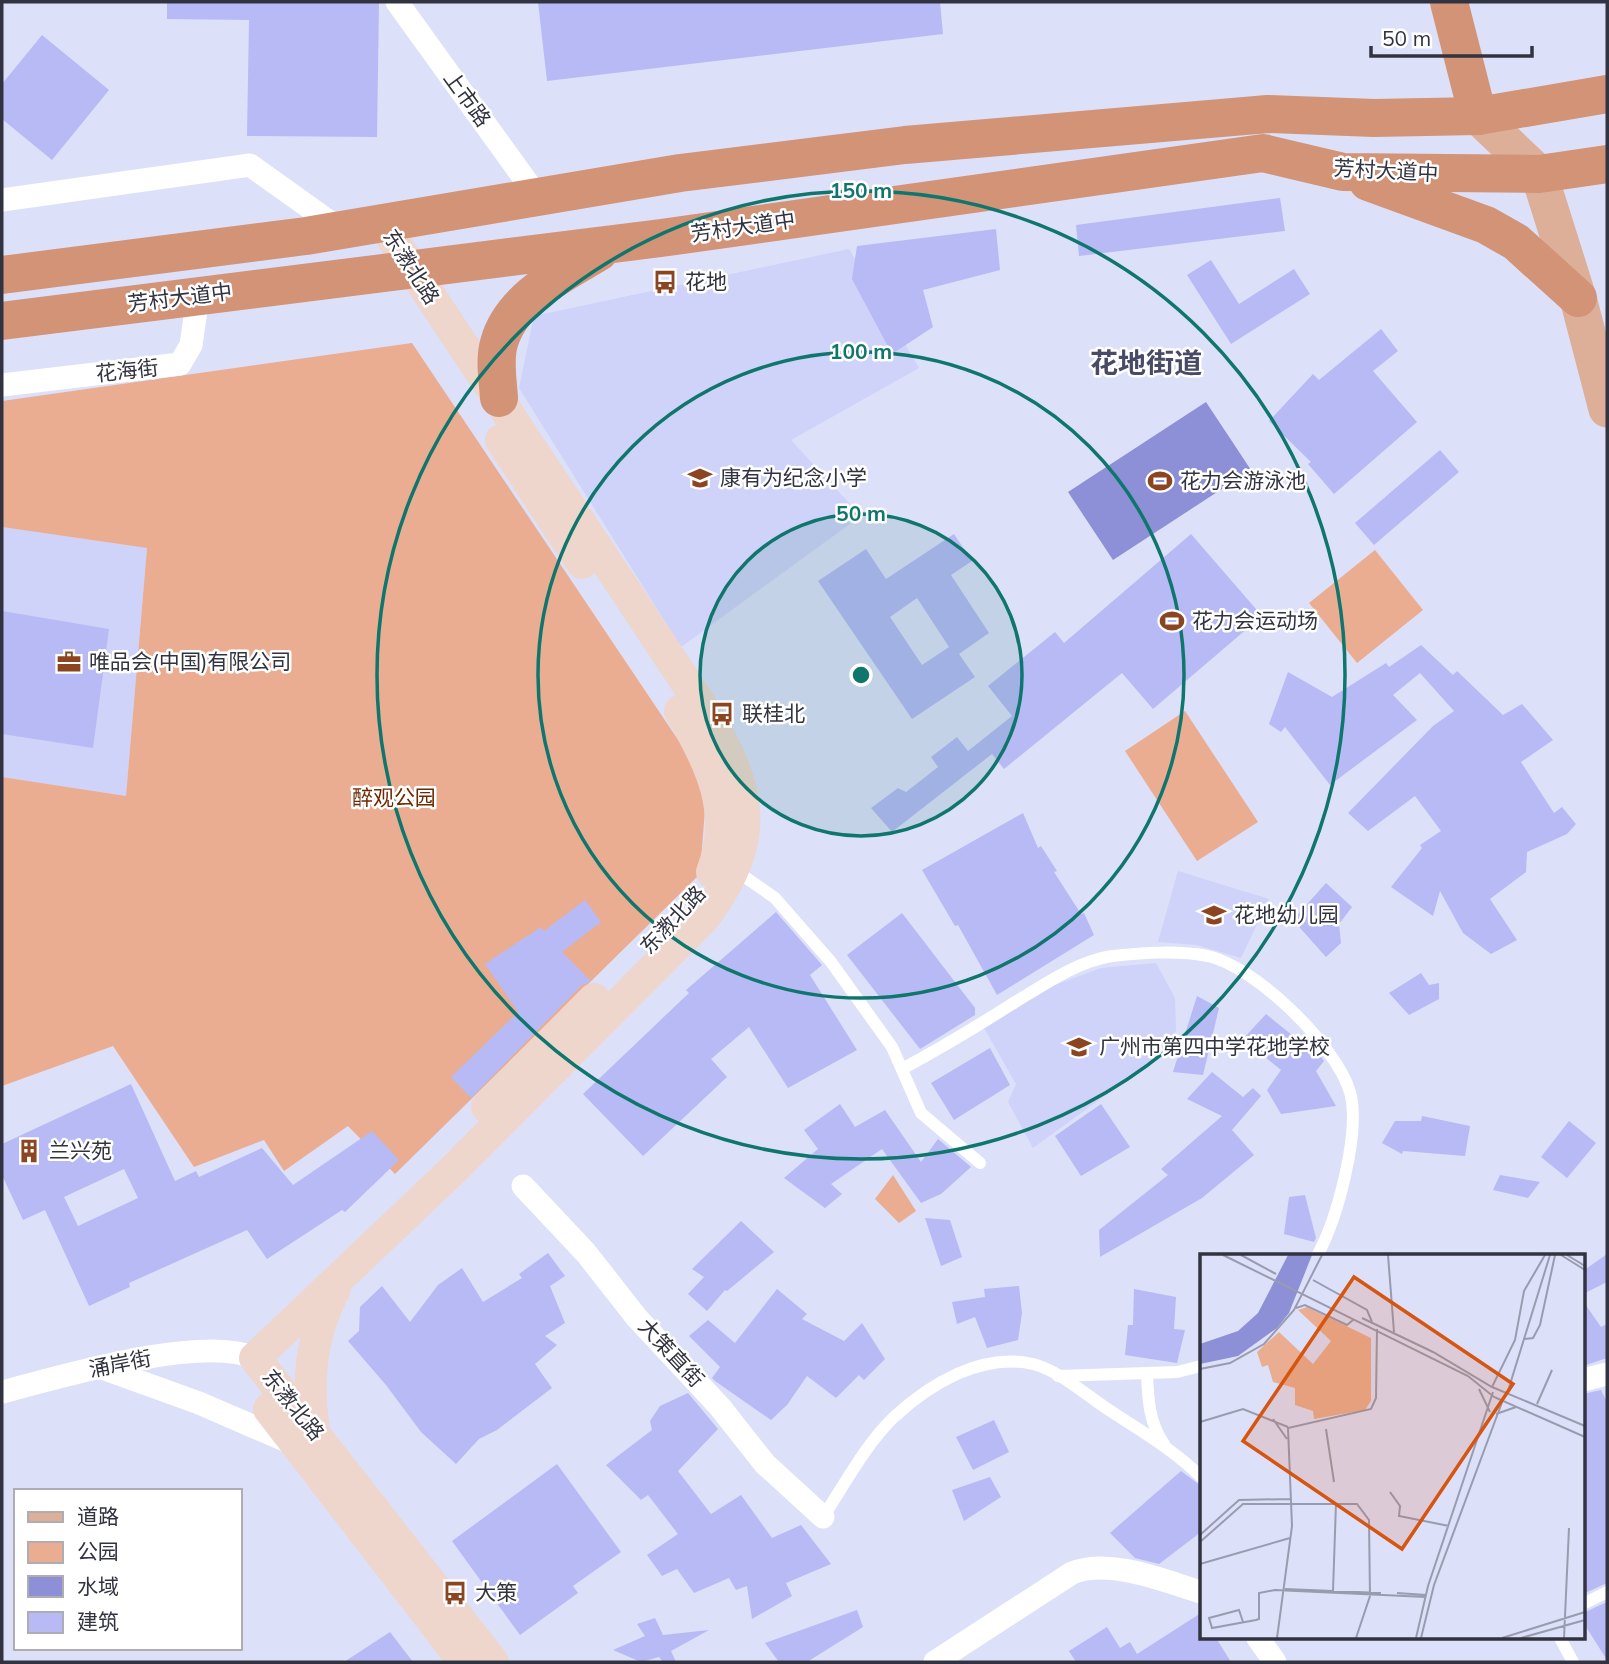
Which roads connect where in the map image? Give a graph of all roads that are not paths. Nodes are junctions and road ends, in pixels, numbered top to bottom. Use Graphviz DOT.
graph roads {
  1 [pos="397,2"];
  2 [pos="1449,2"];
  3 [pos="1607,94"];
  4 [pos="1478,116"];
  5 [pos="1607,164"];
  6 [pos="1343,172"];
  7 [pos="1539,174"];
  8 [pos="537,196"];
  9 [pos="2,200"];
  10 [pos="382,223"];
  11 [pos="341,230"];
  12 [pos="612,244"];
  13 [pos="402,270"];
  14 [pos="2,275"];
  15 [pos="198,296"];
  16 [pos="1578,298"];
  17 [pos="2,321"];
  18 [pos="2,385"];
  19 [pos="499,398"];
  20 [pos="1607,409"];
  21 [pos="735,870"];
  22 [pos="902,1069"];
  23 [pos="980,1163"];
  24 [pos="523,1186"];
  25 [pos="1318,1254"];
  26 [pos="342,1275"];
  27 [pos="248,1355"];
  28 [pos="1200,1366"];
  29 [pos="99,1367"];
  30 [pos="1147,1374"];
  31 [pos="1607,1374"];
  32 [pos="1058,1376"];
  33 [pos="1584,1380"];
  34 [pos="2,1392"];
  35 [pos="305,1438"];
  36 [pos="1167,1448"];
  37 [pos="1200,1476"];
  38 [pos="822,1517"];
  39 [pos="1200,1592"];
  40 [pos="1607,1592"];
  41 [pos="1584,1604"];
  42 [pos="1561,1640"];
  43 [pos="939,1661"];
  44 [pos="464,1662"];
  45 [pos="493,1662"];
  46 [pos="1573,1662"];
  1 -- 8 [label="street, 上市路"];
  2 -- 4 [label="highway"];
  3 -- 4 [label="highway"];
  4 -- 7 [label="main road"];
  4 -- 8 [label="highway"];
  5 -- 7 [label="highway, 芳村大道中"];
  6 -- 7 [label="highway, 芳村大道中"];
  6 -- 12 [label="highway, 芳村大道中"];
  6 -- 16 [label="highway"];
  7 -- 16 [label="main road"];
  8 -- 10 [label="highway"];
  9 -- 11 [label="street"];
  10 -- 11 [label="highway"];
  10 -- 13 [label="main road, 东漖北路"];
  11 -- 14 [label="highway"];
  12 -- 13 [label="highway, 芳村大道中"];
  12 -- 19 [label="highway"];
  13 -- 15 [label="highway, 芳村大道中"];
  13 -- 19 [label="main road, 东漖北路"];
  13 -- 27 [label="main road, 东漖北路"];
  15 -- 17 [label="highway, 芳村大道中"];
  15 -- 18 [label="street, 花海街"];
  16 -- 20 [label="main road"];
  19 -- 21 [label="main road, 东漖北路"];
  21 -- 22 [label="lane"];
  21 -- 26 [label="main road, 东漖北路"];
  22 -- 23 [label="lane"];
  22 -- 25 [label="lane"];
  24 -- 38 [label="street, 大策直街"];
  26 -- 27 [label="main road, 东漖北路"];
  26 -- 35 [label="main road"];
  27 -- 29 [label="street, 涌岸街"];
  27 -- 35 [label="main road, 东漖北路"];
  28 -- 30 [label="lane"];
  29 -- 34 [label="street, 涌岸街"];
  29 -- 35 [label="street"];
  30 -- 32 [label="lane"];
  30 -- 36 [label="lane"];
  31 -- 33 [label="street"];
  32 -- 36 [label="lane"];
  32 -- 38 [label="lane"];
  35 -- 44 [label="main road, 东漖北路"];
  35 -- 45 [label="main road, 东漖北路"];
  36 -- 37 [label="lane"];
  39 -- 43 [label="street"];
  40 -- 41 [label="lane"];
  42 -- 46 [label="lane"];
}
